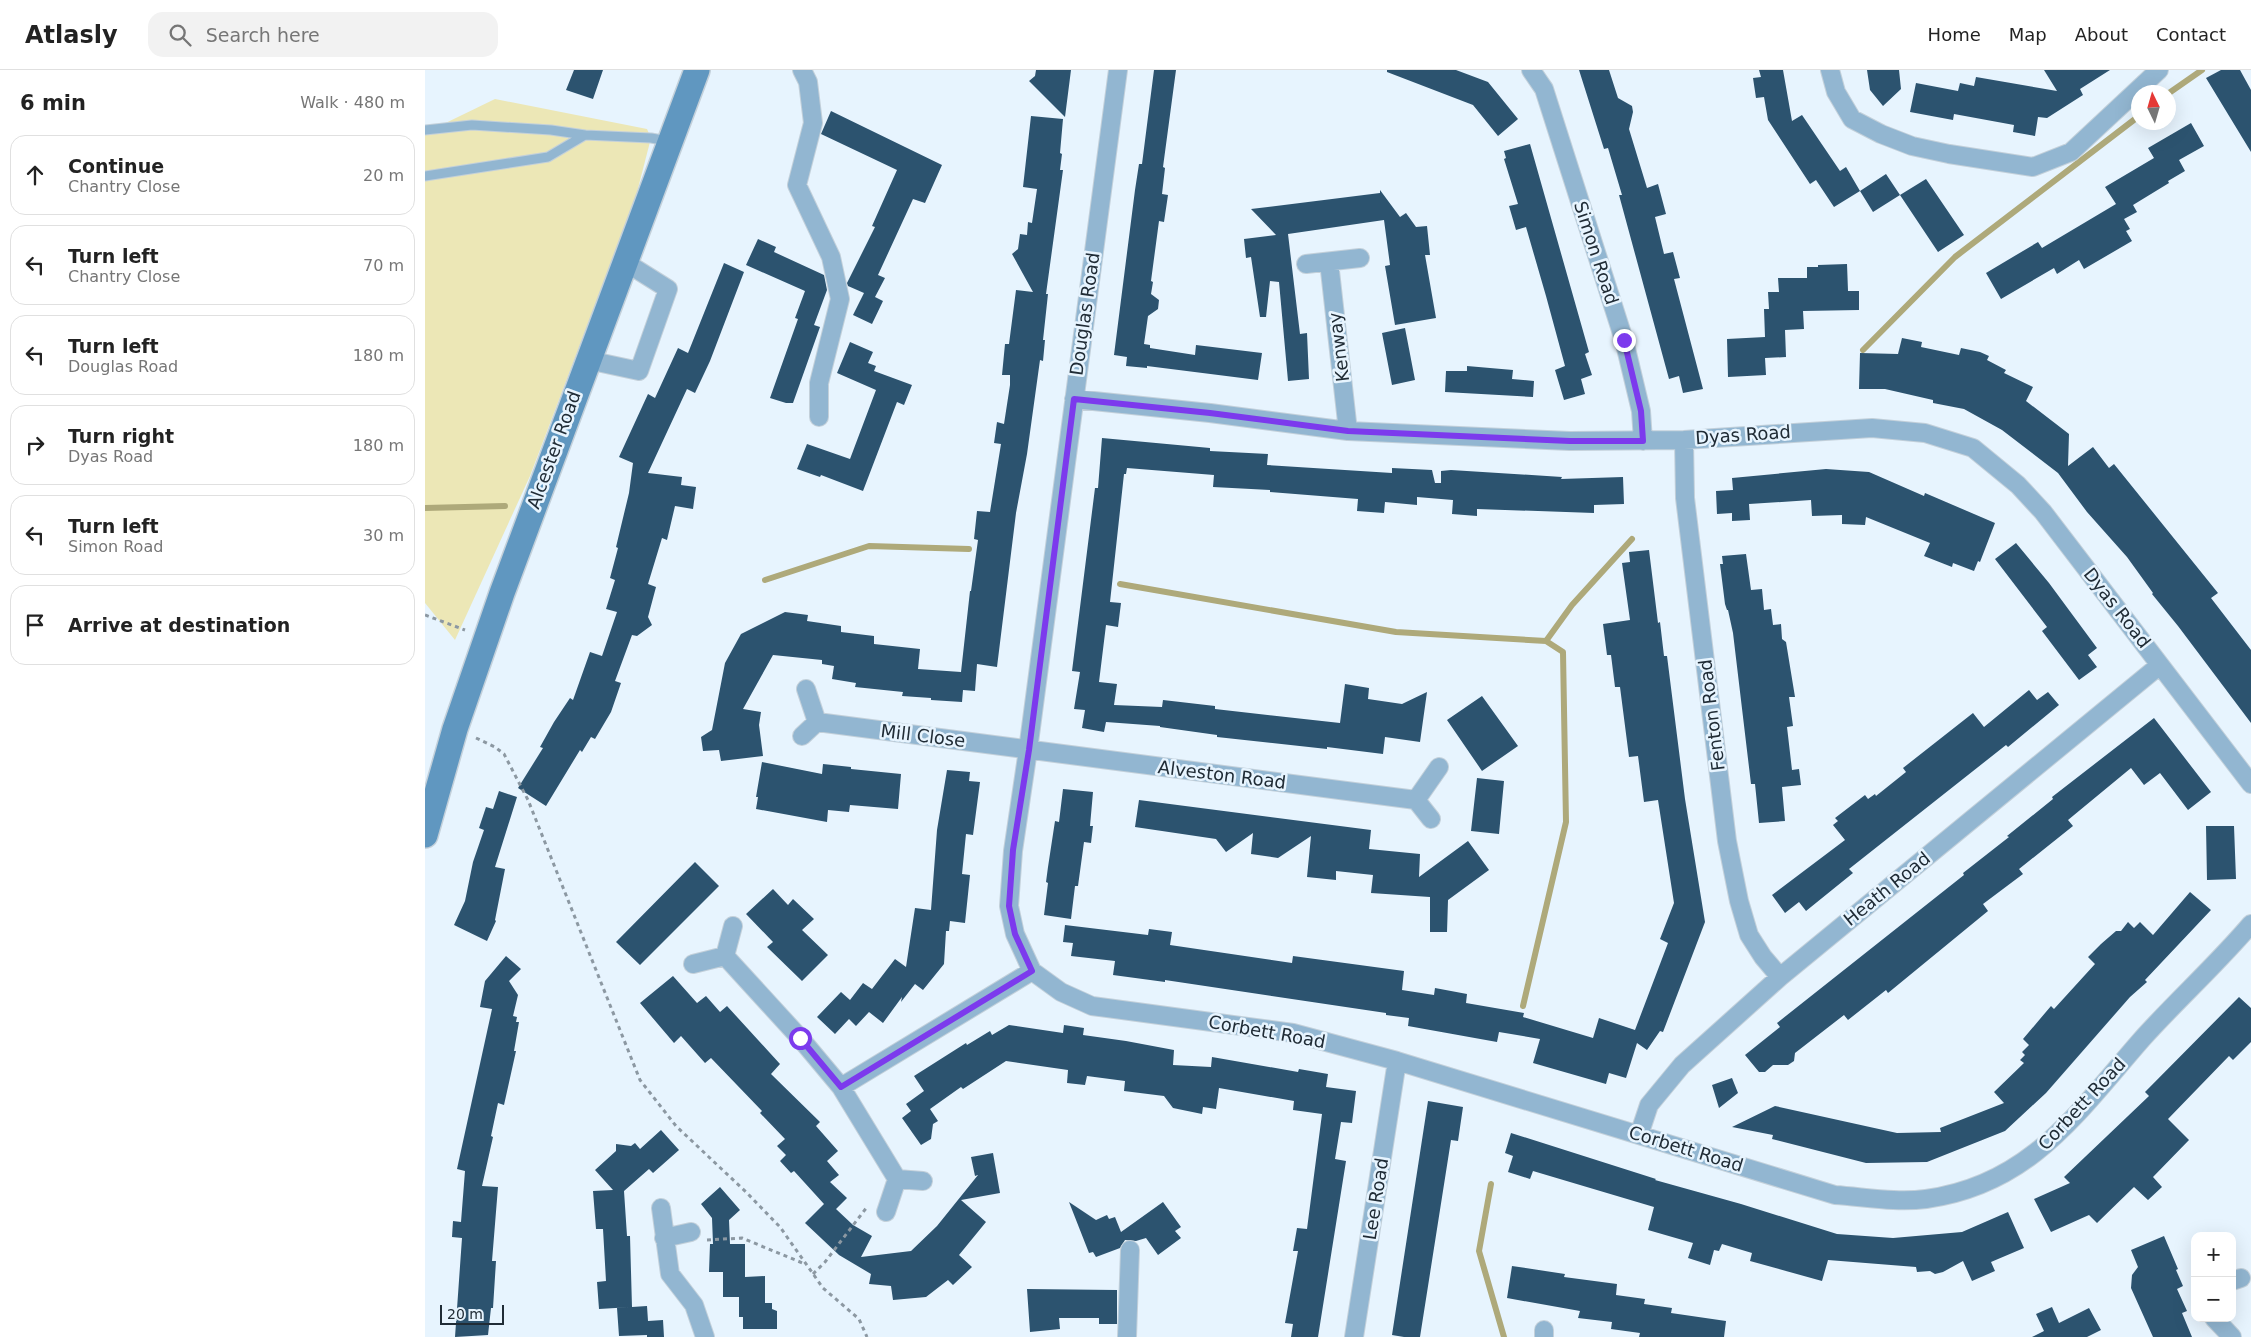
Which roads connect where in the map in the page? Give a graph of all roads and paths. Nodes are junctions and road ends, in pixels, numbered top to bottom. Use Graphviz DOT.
graph roads {
  1 [pos="697,70"];
  2 [pos="802,70"];
  3 [pos="1118,70"];
  4 [pos="1531,70"];
  5 [pos="1830,70"];
  6 [pos="2159,70"];
  7 [pos="425,130"];
  8 [pos="585,134"];
  9 [pos="671,142"];
  10 [pos="425,176"];
  11 [pos="1360,258"];
  12 [pos="625,262"];
  13 [pos="1329,262"];
  14 [pos="1306,264"];
  15 [pos="588,360"];
  16 [pos="1074,399"];
  17 [pos="819,417"];
  18 [pos="1348,431"];
  19 [pos="1684,440"];
  20 [pos="1643,441"];
  21 [pos="425,616"];
  22 [pos="486,638"];
  23 [pos="2160,665"];
  24 [pos="806,689"];
  25 [pos="817,722"];
  26 [pos="455,729"];
  27 [pos="802,736"];
  28 [pos="1029,750"];
  29 [pos="1439,767"];
  30 [pos="2251,784"];
  31 [pos="1416,800"];
  32 [pos="1431,819"];
  33 [pos="425,835"];
  34 [pos="733,926"];
  35 [pos="2249,929"];
  36 [pos="725,956"];
  37 [pos="693,964"];
  38 [pos="1032,971"];
  39 [pos="1780,977"];
  40 [pos="1397,1061"];
  41 [pos="841,1087"];
  42 [pos="1639,1135"];
  43 [pos="897,1179"];
  44 [pos="923,1180"];
  45 [pos="661,1208"];
  46 [pos="886,1212"];
  47 [pos="691,1232"];
  48 [pos="664,1238"];
  49 [pos="1130,1250"];
  50 [pos="807,1265"];
  51 [pos="813,1274"];
  52 [pos="2218,1322"];
  53 [pos="705,1337"];
  54 [pos="867,1337"];
  55 [pos="1127,1337"];
  56 [pos="1354,1337"];
  57 [pos="2232,1337"];
  1 -- 9 [label="street, Alcester Road"];
  2 -- 17 [label="street"];
  3 -- 16 [label="street, Douglas Road"];
  4 -- 20 [label="street, Simon Road"];
  5 -- 6 [label="street"];
  7 -- 8 [label="lane"];
  8 -- 9 [label="lane"];
  8 -- 10 [label="lane"];
  9 -- 12 [label="street, Alcester Road"];
  11 -- 13 [label="street"];
  12 -- 15 [label="street, Alcester Road"];
  12 -- 15 [label="street"];
  13 -- 14 [label="street"];
  13 -- 18 [label="street, Kenway"];
  15 -- 22 [label="street, Alcester Road"];
  16 -- 18 [label="street, Dyas Road"];
  16 -- 28 [label="street, Douglas Road"];
  18 -- 20 [label="street, Dyas Road"];
  19 -- 20 [label="street, Dyas Road"];
  19 -- 23 [label="street, Dyas Road"];
  19 -- 39 [label="street, Fenton Road"];
  21 -- 22 [label="path"];
  22 -- 26 [label="street, Alcester Road"];
  23 -- 30 [label="street, Dyas Road"];
  23 -- 39 [label="street, Heath Road"];
  24 -- 25 [label="street"];
  25 -- 27 [label="street"];
  25 -- 28 [label="street, Mill Close"];
  26 -- 33 [label="street, Alcester Road"];
  26 -- 50 [label="path"];
  28 -- 31 [label="street, Alveston Road"];
  28 -- 38 [label="street, Douglas Road"];
  29 -- 31 [label="street"];
  31 -- 32 [label="street"];
  34 -- 36 [label="street"];
  35 -- 42 [label="street, Corbett Road"];
  36 -- 37 [label="street"];
  36 -- 41 [label="street"];
  38 -- 40 [label="street, Corbett Road"];
  38 -- 41 [label="street"];
  39 -- 42 [label="street, Heath Road"];
  40 -- 42 [label="street, Corbett Road"];
  40 -- 56 [label="street, Lee Road"];
  41 -- 43 [label="street"];
  43 -- 44 [label="street"];
  43 -- 46 [label="street"];
  45 -- 48 [label="street"];
  46 -- 51 [label="path"];
  47 -- 48 [label="street"];
  47 -- 50 [label="path"];
  48 -- 53 [label="street"];
  49 -- 55 [label="street"];
  50 -- 51 [label="path"];
  51 -- 54 [label="path"];
  52 -- 57 [label="street"];
}
